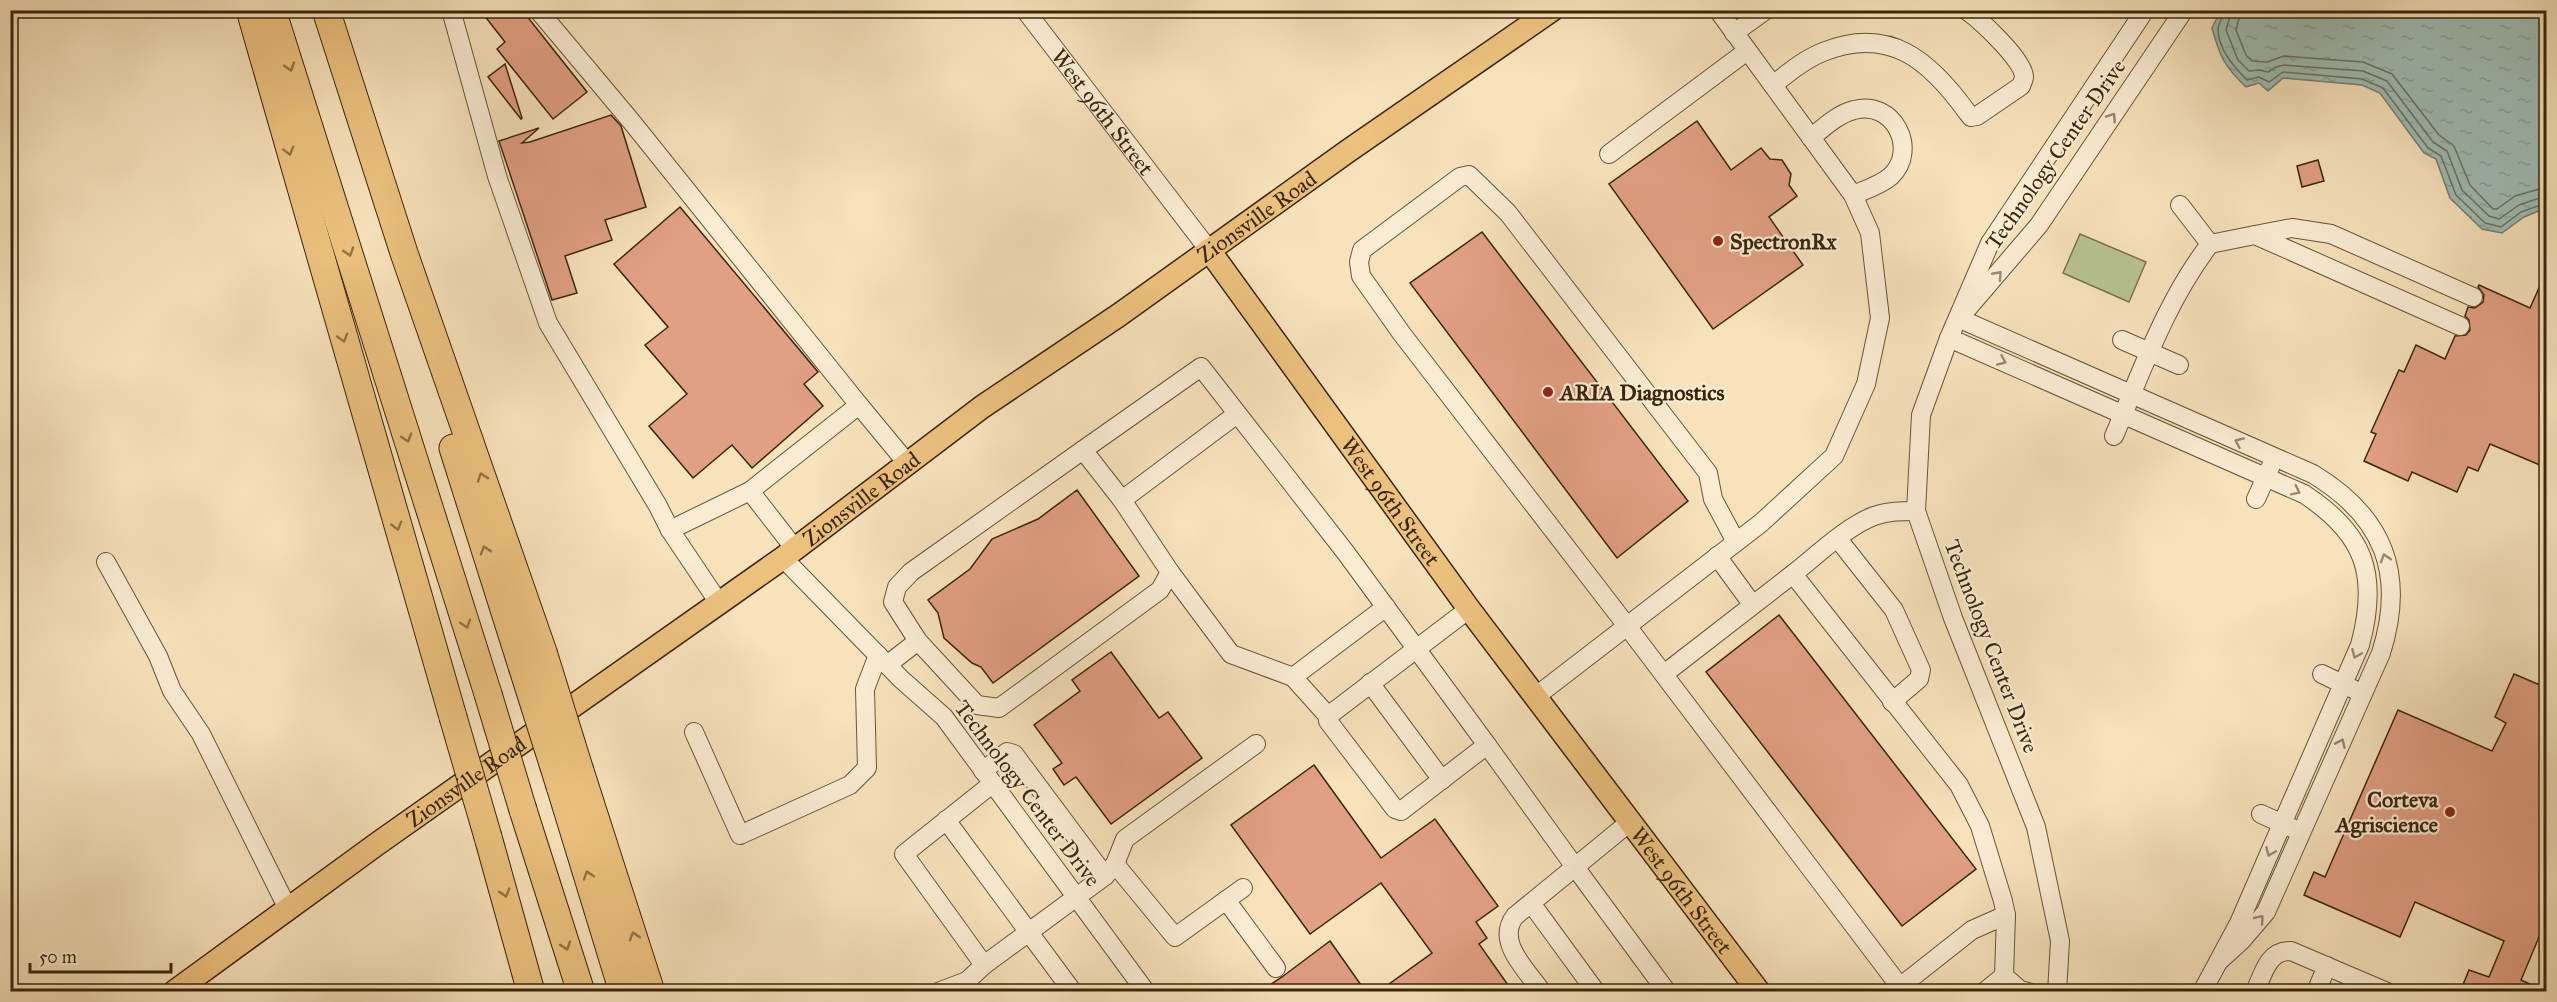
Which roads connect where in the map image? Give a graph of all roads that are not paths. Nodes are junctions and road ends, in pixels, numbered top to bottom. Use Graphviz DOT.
graph roads {
  1 [pos="326,10"];
  2 [pos="450,10"];
  3 [pos="538,10"];
  4 [pos="1024,10"];
  5 [pos="1552,10"];
  6 [pos="1718,10"];
  7 [pos="1766,10"];
  8 [pos="1966,10"];
  9 [pos="2145,10"];
  10 [pos="2184,10"];
  11 [pos="272,11"];
  12 [pos="253,22"];
  13 [pos="1734,33"];
  14 [pos="1747,51"];
  15 [pos="1773,85"];
  16 [pos="1811,138"];
  17 [pos="1609,154"];
  18 [pos="1853,195"];
  19 [pos="2180,205"];
  20 [pos="2255,235"];
  21 [pos="2210,244"];
  22 [pos="1209,250"];
  23 [pos="2473,297"];
  24 [pos="1958,318"];
  25 [pos="2460,326"];
  26 [pos="1949,338"];
  27 [pos="2122,340"];
  28 [pos="2149,352"];
  29 [pos="2179,365"];
  30 [pos="2131,394"];
  31 [pos="859,405"];
  32 [pos="1238,414"];
  33 [pos="2123,414"];
  34 [pos="2114,436"];
  35 [pos="1083,450"];
  36 [pos="2274,457"];
  37 [pos="907,464"];
  38 [pos="2265,477"];
  39 [pos="750,491"];
  40 [pos="2256,499"];
  41 [pos="1122,500"];
  42 [pos="1916,511"];
  43 [pos="670,530"];
  44 [pos="1838,539"];
  45 [pos="1736,542"];
  46 [pos="789,553"];
  47 [pos="1717,556"];
  48 [pos="106,562"];
  49 [pos="1170,573"];
  50 [pos="1793,574"];
  51 [pos="719,603"];
  52 [pos="1752,604"];
  53 [pos="1386,607"];
  54 [pos="1469,609"];
  55 [pos="1627,626"];
  56 [pos="918,641"];
  57 [pos="1416,649"];
  58 [pos="882,660"];
  59 [pos="1664,674"];
  60 [pos="2322,674"];
  61 [pos="1293,677"];
  62 [pos="1370,683"];
  63 [pos="2343,684"];
  64 [pos="2363,693"];
  65 [pos="1535,697"];
  66 [pos="1892,702"];
  67 [pos="1328,716"];
  68 [pos="694,732"];
  69 [pos="1256,744"];
  70 [pos="1487,745"];
  71 [pos="570,778"];
  72 [pos="988,778"];
  73 [pos="1442,780"];
  74 [pos="2261,814"];
  75 [pos="946,820"];
  76 [pos="1631,821"];
  77 [pos="2283,823"];
  78 [pos="2302,832"];
  79 [pos="1575,867"];
  80 [pos="1110,870"];
  81 [pos="1242,888"];
  82 [pos="1077,897"];
  83 [pos="1226,900"];
  84 [pos="1531,903"];
  85 [pos="288,909"];
  86 [pos="2006,915"];
  87 [pos="1029,932"];
  88 [pos="2219,961"];
  89 [pos="984,965"];
  90 [pos="2327,966"];
  91 [pos="1276,968"];
  92 [pos="2004,976"];
  93 [pos="964,986"];
  94 [pos="1903,989"];
  95 [pos="2380,990"];
  96 [pos="174,992"];
  97 [pos="531,992"];
  98 [pos="581,992"];
  99 [pos="623,992"];
  100 [pos="651,992"];
  101 [pos="938,992"];
  102 [pos="1073,992"];
  103 [pos="1146,992"];
  104 [pos="1542,992"];
  105 [pos="1596,992"];
  106 [pos="1666,992"];
  107 [pos="1759,992"];
  108 [pos="1984,992"];
  109 [pos="2028,992"];
  110 [pos="2057,992"];
  111 [pos="2202,992"];
  112 [pos="2255,992"];
  113 [pos="2316,992"];
  71 -- 1 [label="highway, one-way, bridge"];
  2 -- 43 [label="street"];
  3 -- 31 [label="street"];
  4 -- 22 [label="street, West 96th Street"];
  5 -- 22 [label="main road, Zionsville Road"];
  6 -- 13 [label="street"];
  7 -- 13 [label="street"];
  8 -- 15 [label="street"];
  9 -- 24 [label="street, Technology Center Drive"];
  24 -- 10 [label="street, Technology Center Drive, one-way"];
  11 -- 98 [label="highway, one-way, bridge"];
  12 -- 97 [label="highway, one-way, bridge"];
  13 -- 14 [label="street"];
  14 -- 15 [label="street"];
  14 -- 17 [label="street"];
  15 -- 16 [label="street"];
  16 -- 18 [label="street"];
  16 -- 18 [label="street"];
  18 -- 45 [label="street"];
  19 -- 21 [label="street"];
  20 -- 21 [label="street"];
  20 -- 23 [label="street"];
  20 -- 25 [label="street"];
  21 -- 28 [label="street"];
  22 -- 37 [label="main road, Zionsville Road"];
  22 -- 54 [label="main road, West 96th Street"];
  24 -- 26 [label="street, Technology Center Drive"];
  24 -- 30 [label="street"];
  26 -- 33 [label="street, one-way"];
  26 -- 42 [label="street, Technology Center Drive"];
  27 -- 28 [label="street"];
  28 -- 29 [label="street"];
  28 -- 30 [label="street"];
  30 -- 33 [label="street"];
  36 -- 30 [label="street, one-way"];
  31 -- 37 [label="street"];
  31 -- 39 [label="street"];
  32 -- 35 [label="street"];
  32 -- 41 [label="street"];
  32 -- 53 [label="street"];
  33 -- 34 [label="street"];
  33 -- 38 [label="street"];
  35 -- 41 [label="street"];
  35 -- 56 [label="street"];
  36 -- 38 [label="street"];
  64 -- 36 [label="street, one-way"];
  37 -- 46 [label="main road, Zionsville Road"];
  38 -- 40 [label="street"];
  38 -- 63 [label="street, one-way"];
  39 -- 43 [label="street"];
  39 -- 46 [label="street, Technology Center Drive"];
  41 -- 49 [label="street"];
  42 -- 44 [label="street"];
  42 -- 110 [label="street, Technology Center Drive"];
  43 -- 51 [label="street"];
  44 -- 50 [label="street"];
  44 -- 66 [label="street"];
  45 -- 47 [label="street"];
  45 -- 55 [label="street"];
  46 -- 51 [label="main road, Zionsville Road"];
  46 -- 58 [label="street, Technology Center Drive"];
  47 -- 52 [label="street"];
  47 -- 55 [label="street"];
  48 -- 85 [label="street"];
  49 -- 56 [label="street"];
  49 -- 61 [label="street"];
  50 -- 52 [label="street"];
  50 -- 66 [label="street"];
  51 -- 85 [label="main road, Zionsville Road"];
  52 -- 59 [label="street"];
  53 -- 57 [label="street"];
  53 -- 61 [label="street"];
  54 -- 57 [label="street"];
  54 -- 65 [label="main road, West 96th Street"];
  55 -- 59 [label="street"];
  55 -- 65 [label="street"];
  56 -- 58 [label="street"];
  57 -- 62 [label="street"];
  57 -- 70 [label="street"];
  58 -- 68 [label="street"];
  58 -- 72 [label="street, Technology Center Drive"];
  59 -- 94 [label="street"];
  60 -- 63 [label="street"];
  61 -- 67 [label="street"];
  62 -- 67 [label="street"];
  62 -- 73 [label="street"];
  63 -- 64 [label="street"];
  63 -- 77 [label="street"];
  78 -- 64 [label="street, one-way"];
  65 -- 76 [label="main road, West 96th Street"];
  66 -- 86 [label="street"];
  67 -- 73 [label="street"];
  69 -- 80 [label="street"];
  70 -- 73 [label="street"];
  70 -- 79 [label="street"];
  99 -- 71 [label="highway, one-way"];
  100 -- 71 [label="highway, one-way"];
  72 -- 75 [label="street"];
  72 -- 80 [label="street"];
  72 -- 82 [label="street, Technology Center Drive"];
  74 -- 77 [label="street"];
  75 -- 87 [label="street"];
  75 -- 89 [label="street"];
  76 -- 79 [label="street"];
  76 -- 107 [label="main road, West 96th Street"];
  77 -- 78 [label="street"];
  77 -- 88 [label="street, one-way"];
  88 -- 78 [label="street, one-way"];
  79 -- 84 [label="street"];
  79 -- 106 [label="street"];
  80 -- 82 [label="street"];
  80 -- 83 [label="street"];
  81 -- 83 [label="street"];
  82 -- 87 [label="street"];
  82 -- 103 [label="street, Technology Center Drive"];
  83 -- 91 [label="street"];
  84 -- 104 [label="street"];
  84 -- 105 [label="street"];
  85 -- 96 [label="main road, Zionsville Road"];
  86 -- 92 [label="street"];
  86 -- 94 [label="street"];
  87 -- 89 [label="street"];
  87 -- 102 [label="street"];
  88 -- 111 [label="street"];
  89 -- 93 [label="street"];
  90 -- 95 [label="street"];
  90 -- 112 [label="street"];
  90 -- 113 [label="street"];
  92 -- 108 [label="street"];
  92 -- 109 [label="street"];
  93 -- 101 [label="street"];
}
